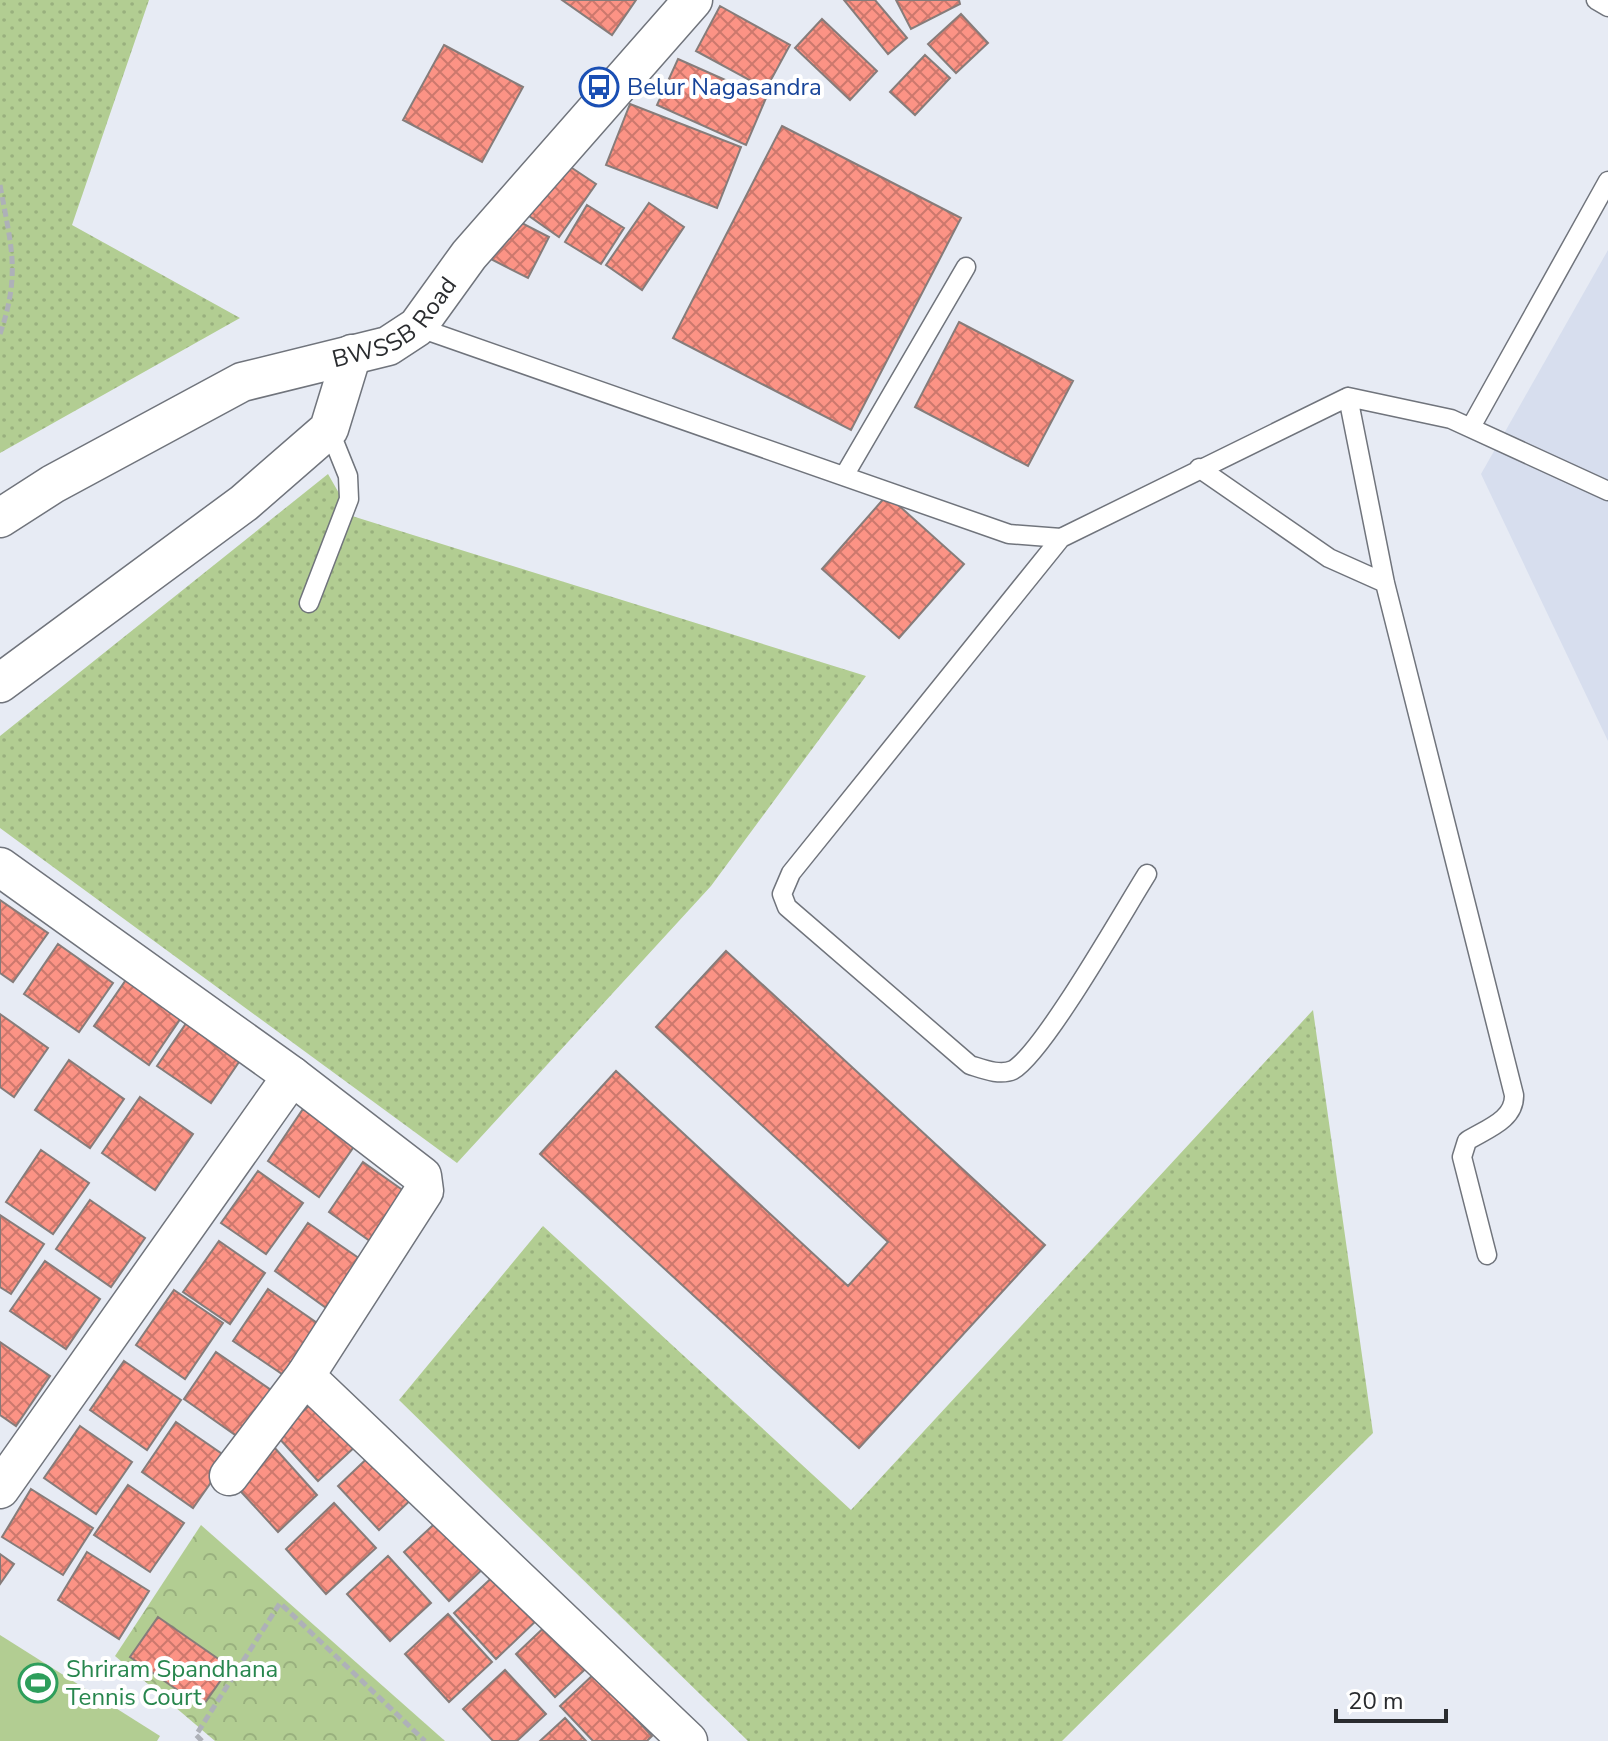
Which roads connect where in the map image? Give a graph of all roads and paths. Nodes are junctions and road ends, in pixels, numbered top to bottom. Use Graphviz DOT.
graph roads {
  1 [pos="1596,0"];
  2 [pos="691,1"];
  3 [pos="1608,7"];
  4 [pos="1608,181"];
  5 [pos="0,185"];
  6 [pos="966,267"];
  7 [pos="417,327"];
  8 [pos="0,334"];
  9 [pos="352,354"];
  10 [pos="1348,397"];
  11 [pos="1471,427"];
  12 [pos="329,429"];
  13 [pos="1199,468"];
  14 [pos="844,476"];
  15 [pos="1608,491"];
  16 [pos="0,518"];
  17 [pos="1061,538"];
  18 [pos="1385,583"];
  19 [pos="309,603"];
  20 [pos="0,683"];
  21 [pos="0,867"];
  22 [pos="1147,874"];
  23 [pos="292,1076"];
  24 [pos="1487,1255"];
  25 [pos="305,1376"];
  26 [pos="229,1476"];
  27 [pos="0,1489"];
  28 [pos="202,1741"];
  29 [pos="425,1741"];
  30 [pos="688,1741"];
  1 -- 3 [label="lane"];
  2 -- 7 [label="street, BWSSB Road"];
  4 -- 11 [label="lane"];
  5 -- 8 [label="path"];
  6 -- 14 [label="lane"];
  7 -- 9 [label="street, BWSSB Road"];
  7 -- 14 [label="lane"];
  9 -- 12 [label="street"];
  9 -- 16 [label="street, BWSSB Road"];
  10 -- 11 [label="lane"];
  10 -- 13 [label="lane"];
  10 -- 18 [label="lane"];
  11 -- 15 [label="lane"];
  12 -- 19 [label="lane"];
  12 -- 20 [label="street"];
  13 -- 17 [label="lane"];
  13 -- 18 [label="lane"];
  14 -- 17 [label="lane"];
  17 -- 22 [label="lane"];
  18 -- 24 [label="lane"];
  21 -- 23 [label="street"];
  23 -- 25 [label="street"];
  23 -- 27 [label="street"];
  25 -- 26 [label="street"];
  25 -- 30 [label="street"];
  28 -- 29 [label="path"];
}
